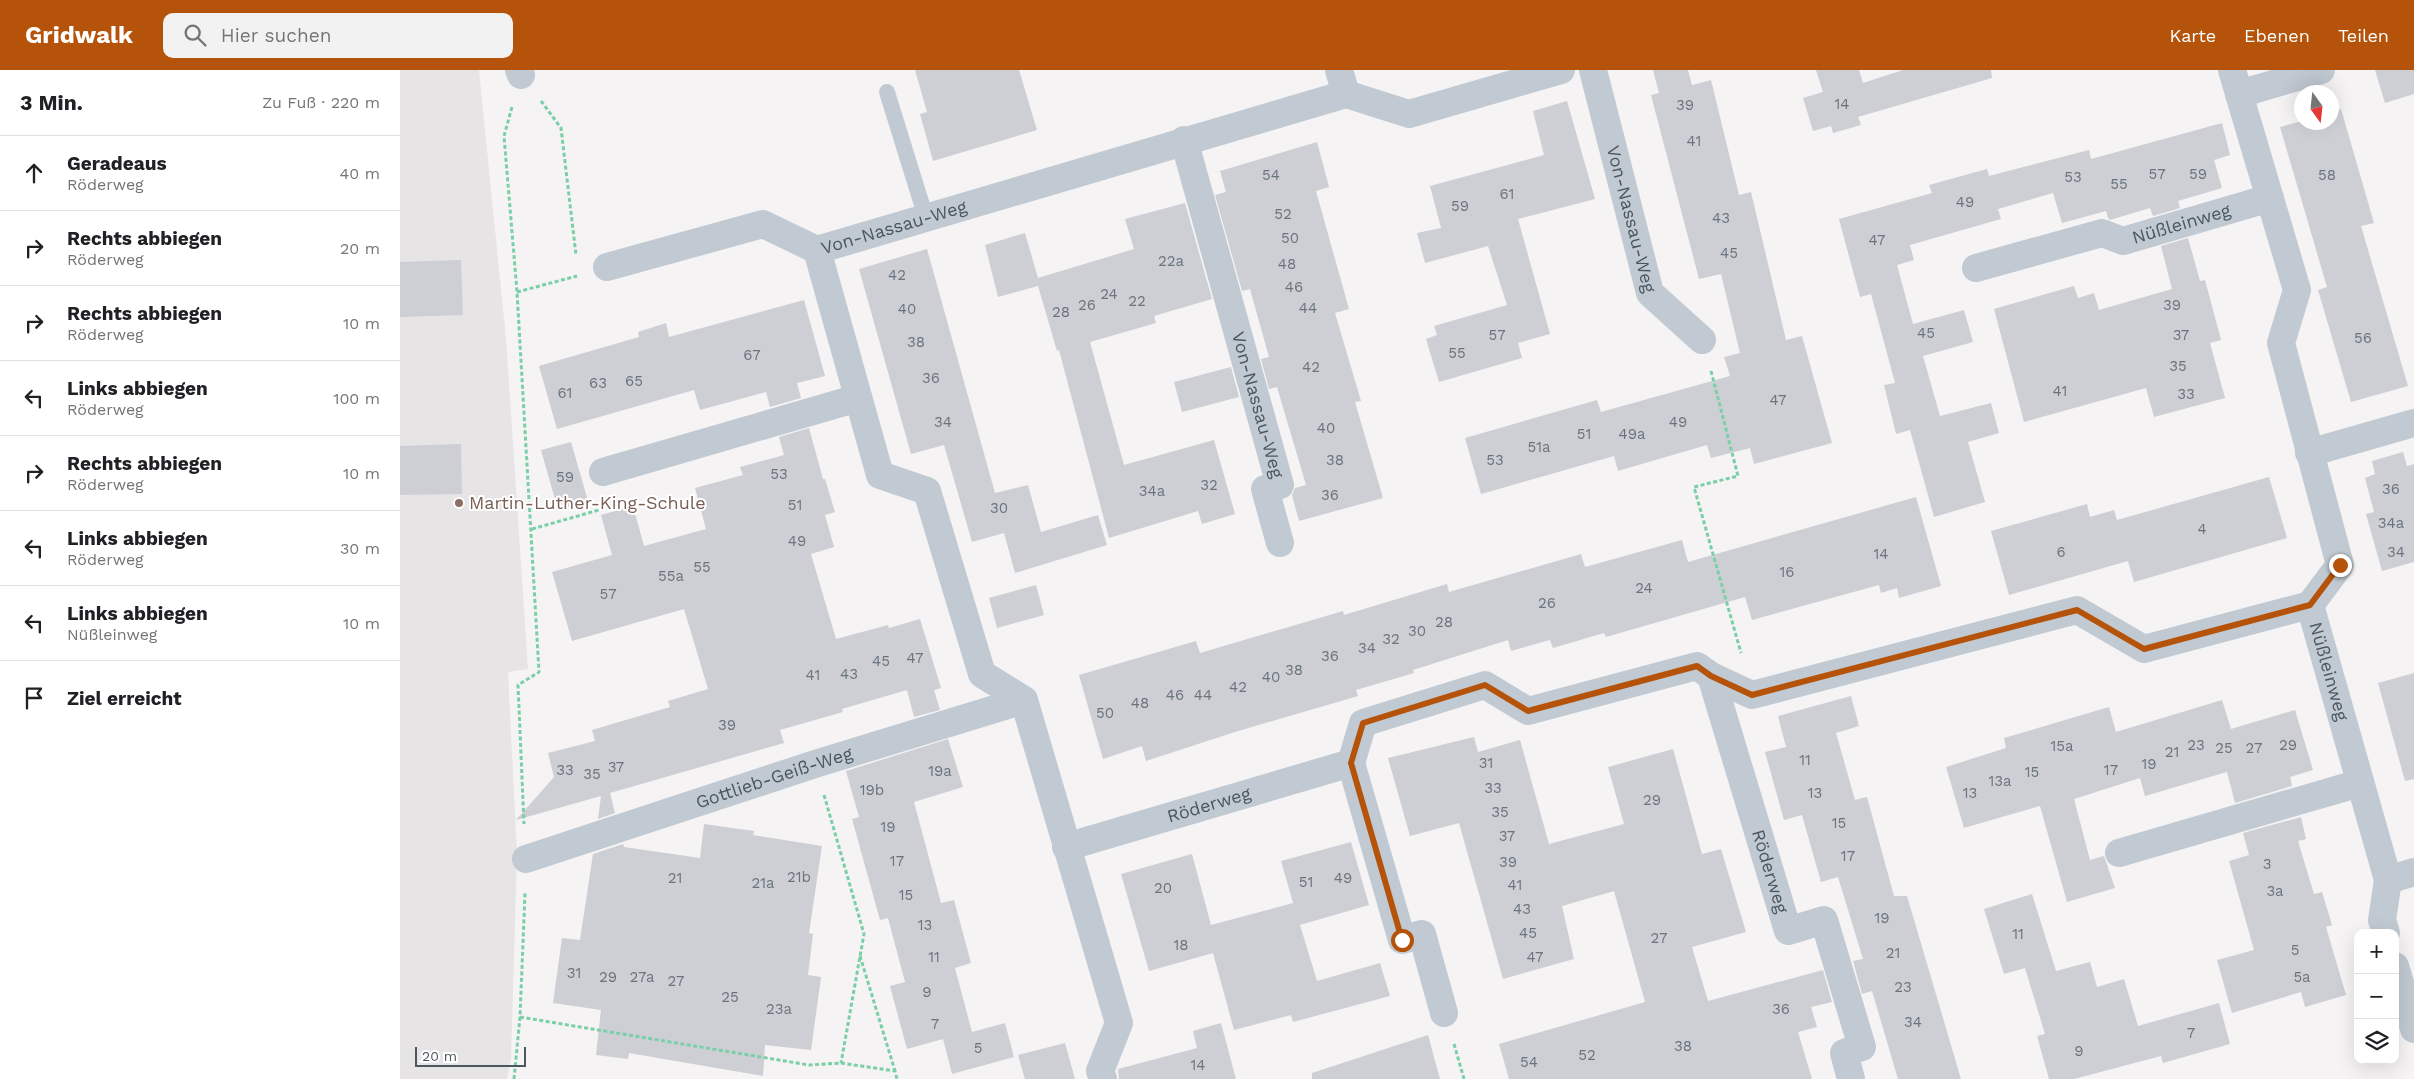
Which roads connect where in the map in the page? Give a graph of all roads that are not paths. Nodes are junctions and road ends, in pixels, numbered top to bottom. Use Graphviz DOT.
graph roads {
  1 [pos="1561,70"];
  2 [pos="1594,70"];
  3 [pos="2321,70"];
  4 [pos="1342,82"];
  5 [pos="2235,82"];
  6 [pos="888,92"];
  7 [pos="1184,140"];
  8 [pos="2270,198"];
  9 [pos="926,218"];
  10 [pos="817,250"];
  11 [pos="607,267"];
  12 [pos="1976,268"];
  13 [pos="1702,340"];
  14 [pos="858,398"];
  15 [pos="2414,423"];
  16 [pos="2308,453"];
  17 [pos="602,472"];
  18 [pos="1280,543"];
  19 [pos="2310,605"];
  20 [pos="1711,676"];
  21 [pos="1024,700"];
  22 [pos="1351,763"];
  23 [pos="2360,783"];
  24 [pos="1066,847"];
  25 [pos="2119,853"];
  26 [pos="526,859"];
  27 [pos="2414,872"];
  28 [pos="2388,880"];
  29 [pos="2385,929"];
  30 [pos="2397,974"];
  31 [pos="1444,1013"];
  32 [pos="2414,1030"];
  33 [pos="1103,1079"];
  34 [pos="1851,1079"];
  1 -- 4 [label="street, Von-Nassau-Weg"];
  2 -- 13 [label="street, Von-Nassau-Weg"];
  3 -- 5 [label="street, Nüßleinweg"];
  4 -- 7 [label="street, Von-Nassau-Weg"];
  5 -- 8 [label="street, Nüßleinweg"];
  6 -- 9 [label="lane"];
  7 -- 9 [label="street, Von-Nassau-Weg"];
  7 -- 18 [label="street, Von-Nassau-Weg"];
  8 -- 12 [label="street, Nüßleinweg"];
  8 -- 16 [label="street, Nüßleinweg"];
  9 -- 10 [label="street, Von-Nassau-Weg"];
  10 -- 11 [label="street, Von-Nassau-Weg"];
  10 -- 14 [label="street"];
  14 -- 17 [label="street"];
  14 -- 21 [label="street"];
  15 -- 16 [label="street"];
  16 -- 19 [label="street, Nüßleinweg"];
  19 -- 20 [label="street"];
  19 -- 23 [label="street, Nüßleinweg"];
  20 -- 22 [label="street"];
  20 -- 34 [label="street, Röderweg"];
  21 -- 24 [label="street"];
  21 -- 26 [label="street, Gottlieb-Geiß-Weg"];
  22 -- 24 [label="street, Röderweg"];
  22 -- 31 [label="street"];
  23 -- 25 [label="street"];
  23 -- 28 [label="street, Nüßleinweg"];
  24 -- 33 [label="street"];
  27 -- 28 [label="street"];
  28 -- 29 [label="street, Nüßleinweg"];
  30 -- 32 [label="street"];
}
